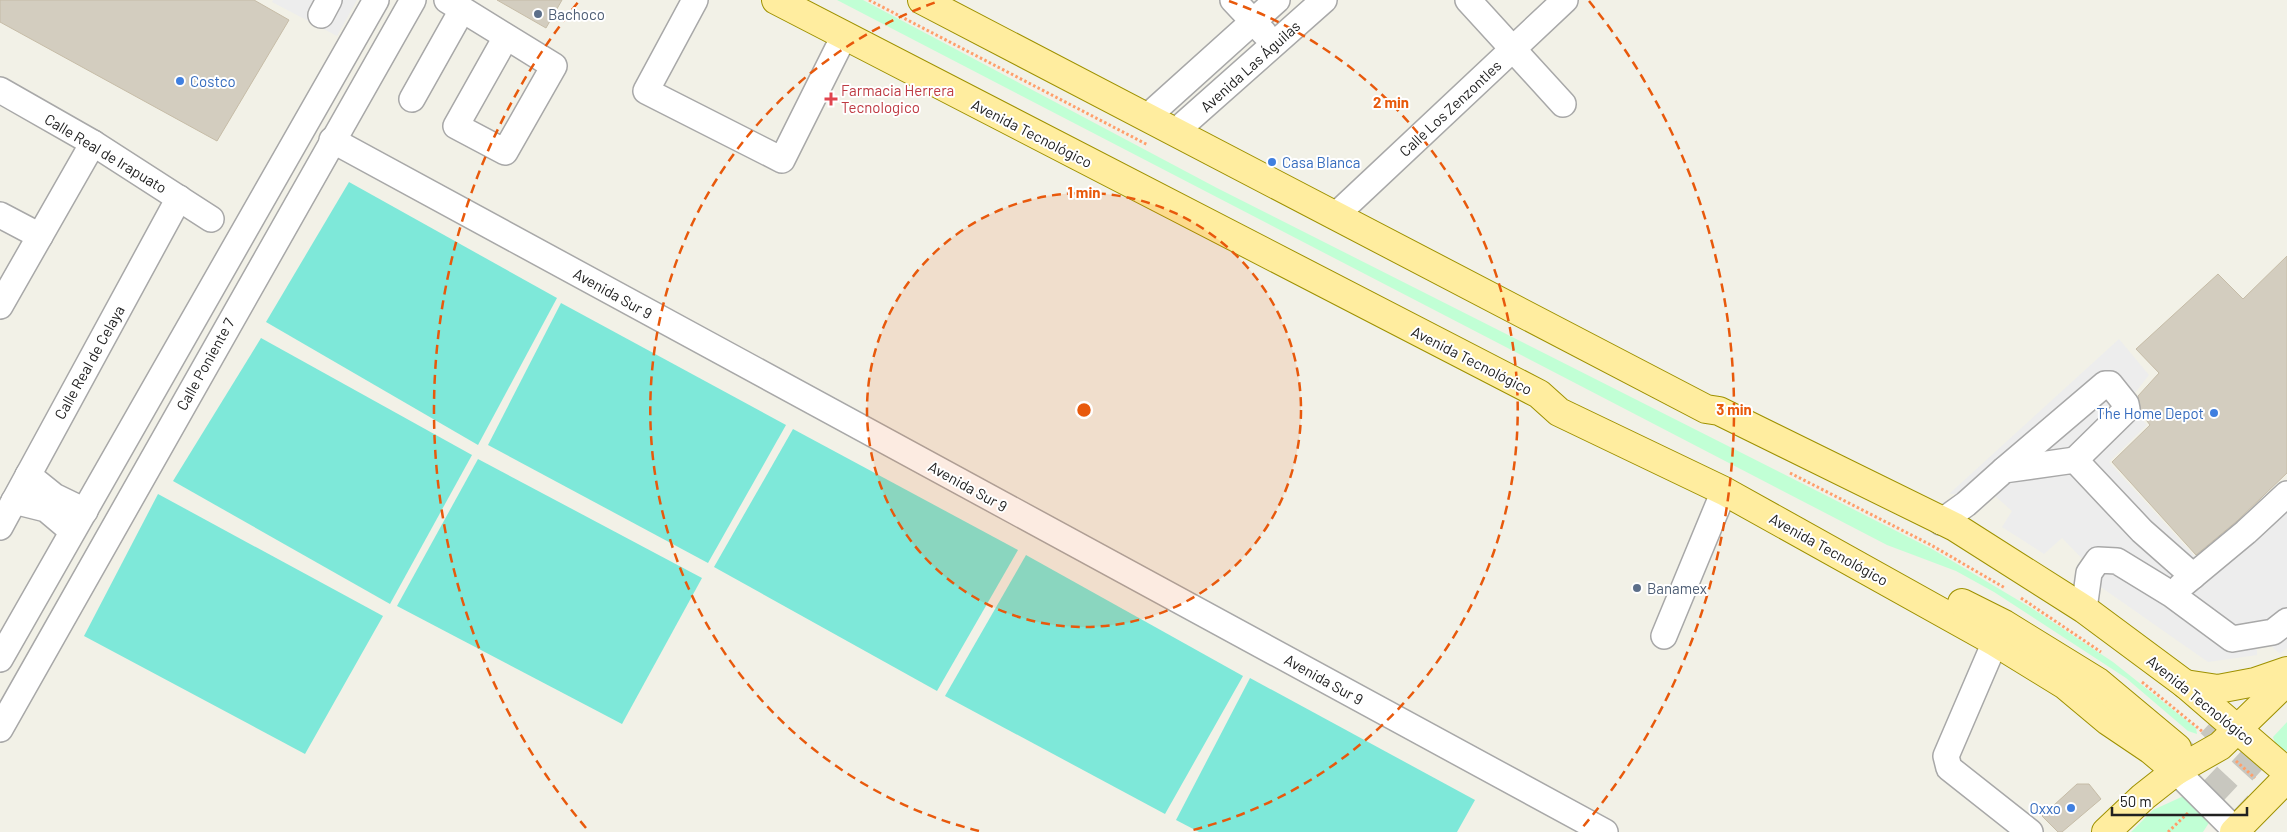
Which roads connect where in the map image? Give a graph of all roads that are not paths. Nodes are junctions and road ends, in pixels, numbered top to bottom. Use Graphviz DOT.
graph roads {
  1 [pos="376,0"];
  2 [pos="413,0"];
  3 [pos="695,0"];
  4 [pos="776,0"];
  5 [pos="922,0"];
  6 [pos="1233,0"];
  7 [pos="1277,0"];
  8 [pos="1324,0"];
  9 [pos="1468,0"];
  10 [pos="1565,0"];
  11 [pos="455,5"];
  12 [pos="816,9"];
  13 [pos="1253,22"];
  14 [pos="844,36"];
  15 [pos="506,37"];
  16 [pos="1274,44"];
  17 [pos="1512,49"];
  18 [pos="0,90"];
  19 [pos="412,99"];
  20 [pos="1563,104"];
  21 [pos="1147,117"];
  22 [pos="1176,132"];
  23 [pos="332,140"];
  24 [pos="92,143"];
  25 [pos="179,198"];
  26 [pos="0,215"];
  27 [pos="1335,216"];
  28 [pos="211,219"];
  29 [pos="40,236"];
  30 [pos="0,306"];
  31 [pos="1539,394"];
  32 [pos="1706,409"];
  33 [pos="2075,460"];
  34 [pos="2004,470"];
  35 [pos="28,475"];
  36 [pos="1724,490"];
  37 [pos="2287,494"];
  38 [pos="14,501"];
  39 [pos="79,521"];
  40 [pos="1941,522"];
  41 [pos="0,527"];
  42 [pos="2142,531"];
  43 [pos="2098,560"];
  44 [pos="2193,576"];
  45 [pos="2171,594"];
  46 [pos="2084,609"];
  47 [pos="2287,621"];
  48 [pos="1664,636"];
  49 [pos="1995,642"];
  50 [pos="0,659"];
  51 [pos="2287,671"];
  52 [pos="2287,681"];
  53 [pos="2185,684"];
  54 [pos="2203,716"];
  55 [pos="2238,728"];
  56 [pos="0,729"];
  57 [pos="2168,756"];
  58 [pos="2287,772"];
  59 [pos="2287,778"];
  60 [pos="2116,823"];
  61 [pos="1593,829"];
  62 [pos="2235,831"];
  63 [pos="2030,832"];
  1 -- 39 [label="street, Calle Poniente 7"];
  2 -- 23 [label="street, Calle Poniente 7"];
  3 -- 14 [label="street"];
  4 -- 12 [label="main road, Avenida Tecnológico"];
  5 -- 21 [label="main road, Avenida Tecnológico"];
  6 -- 13 [label="street"];
  7 -- 13 [label="street, Avenida Las Águilas"];
  8 -- 16 [label="street, Avenida Las Águilas"];
  9 -- 17 [label="street"];
  10 -- 17 [label="street, Calle Los Zenzontles"];
  11 -- 15 [label="street"];
  11 -- 19 [label="street"];
  12 -- 14 [label="main road, Avenida Tecnológico"];
  13 -- 16 [label="street"];
  13 -- 21 [label="street, Avenida Las Águilas"];
  14 -- 31 [label="main road, Avenida Tecnológico"];
  16 -- 22 [label="street, Avenida Las Águilas"];
  17 -- 20 [label="street"];
  17 -- 27 [label="street, Calle Los Zenzontles"];
  18 -- 24 [label="street, Calle Real de Irapuato"];
  21 -- 22 [label="main road, Avenida Tecnológico"];
  22 -- 27 [label="main road, Avenida Tecnológico"];
  23 -- 56 [label="street, Calle Poniente 7"];
  23 -- 61 [label="street, Avenida Sur 9"];
  24 -- 25 [label="street, Calle Real de Irapuato"];
  24 -- 29 [label="street"];
  25 -- 28 [label="street, Calle Real de Irapuato"];
  25 -- 35 [label="street, Calle Real de Celaya"];
  26 -- 29 [label="street"];
  27 -- 32 [label="main road, Avenida Tecnológico"];
  29 -- 30 [label="street"];
  31 -- 36 [label="main road, Avenida Tecnológico"];
  31 -- 57 [label="main road"];
  32 -- 40 [label="main road, Avenida Tecnológico"];
  32 -- 54 [label="main road"];
  33 -- 34 [label="street"];
  33 -- 34 [label="street"];
  33 -- 42 [label="street"];
  34 -- 40 [label="street"];
  35 -- 38 [label="street, Calle Real de Celaya"];
  35 -- 39 [label="street"];
  36 -- 48 [label="street"];
  36 -- 49 [label="main road, Avenida Tecnológico"];
  37 -- 44 [label="street"];
  38 -- 39 [label="street"];
  38 -- 41 [label="street, Calle Real de Celaya"];
  39 -- 50 [label="street, Calle Poniente 7"];
  40 -- 46 [label="main road, Avenida Tecnológico"];
  42 -- 43 [label="street"];
  42 -- 44 [label="street"];
  43 -- 45 [label="street"];
  43 -- 46 [label="street"];
  44 -- 45 [label="street"];
  45 -- 47 [label="street"];
  46 -- 53 [label="main road, Avenida Tecnológico"];
  49 -- 57 [label="main road, Avenida Tecnológico"];
  49 -- 63 [label="street"];
  51 -- 53 [label="main road"];
  52 -- 55 [label="main road"];
  53 -- 55 [label="main road, Avenida Tecnológico"];
  55 -- 57 [label="main road"];
  55 -- 58 [label="main road, Avenida Tecnológico"];
  57 -- 60 [label="main road"];
  57 -- 62 [label="street, Avenida Tecnológico"];
  59 -- 62 [label="main road"];
}
